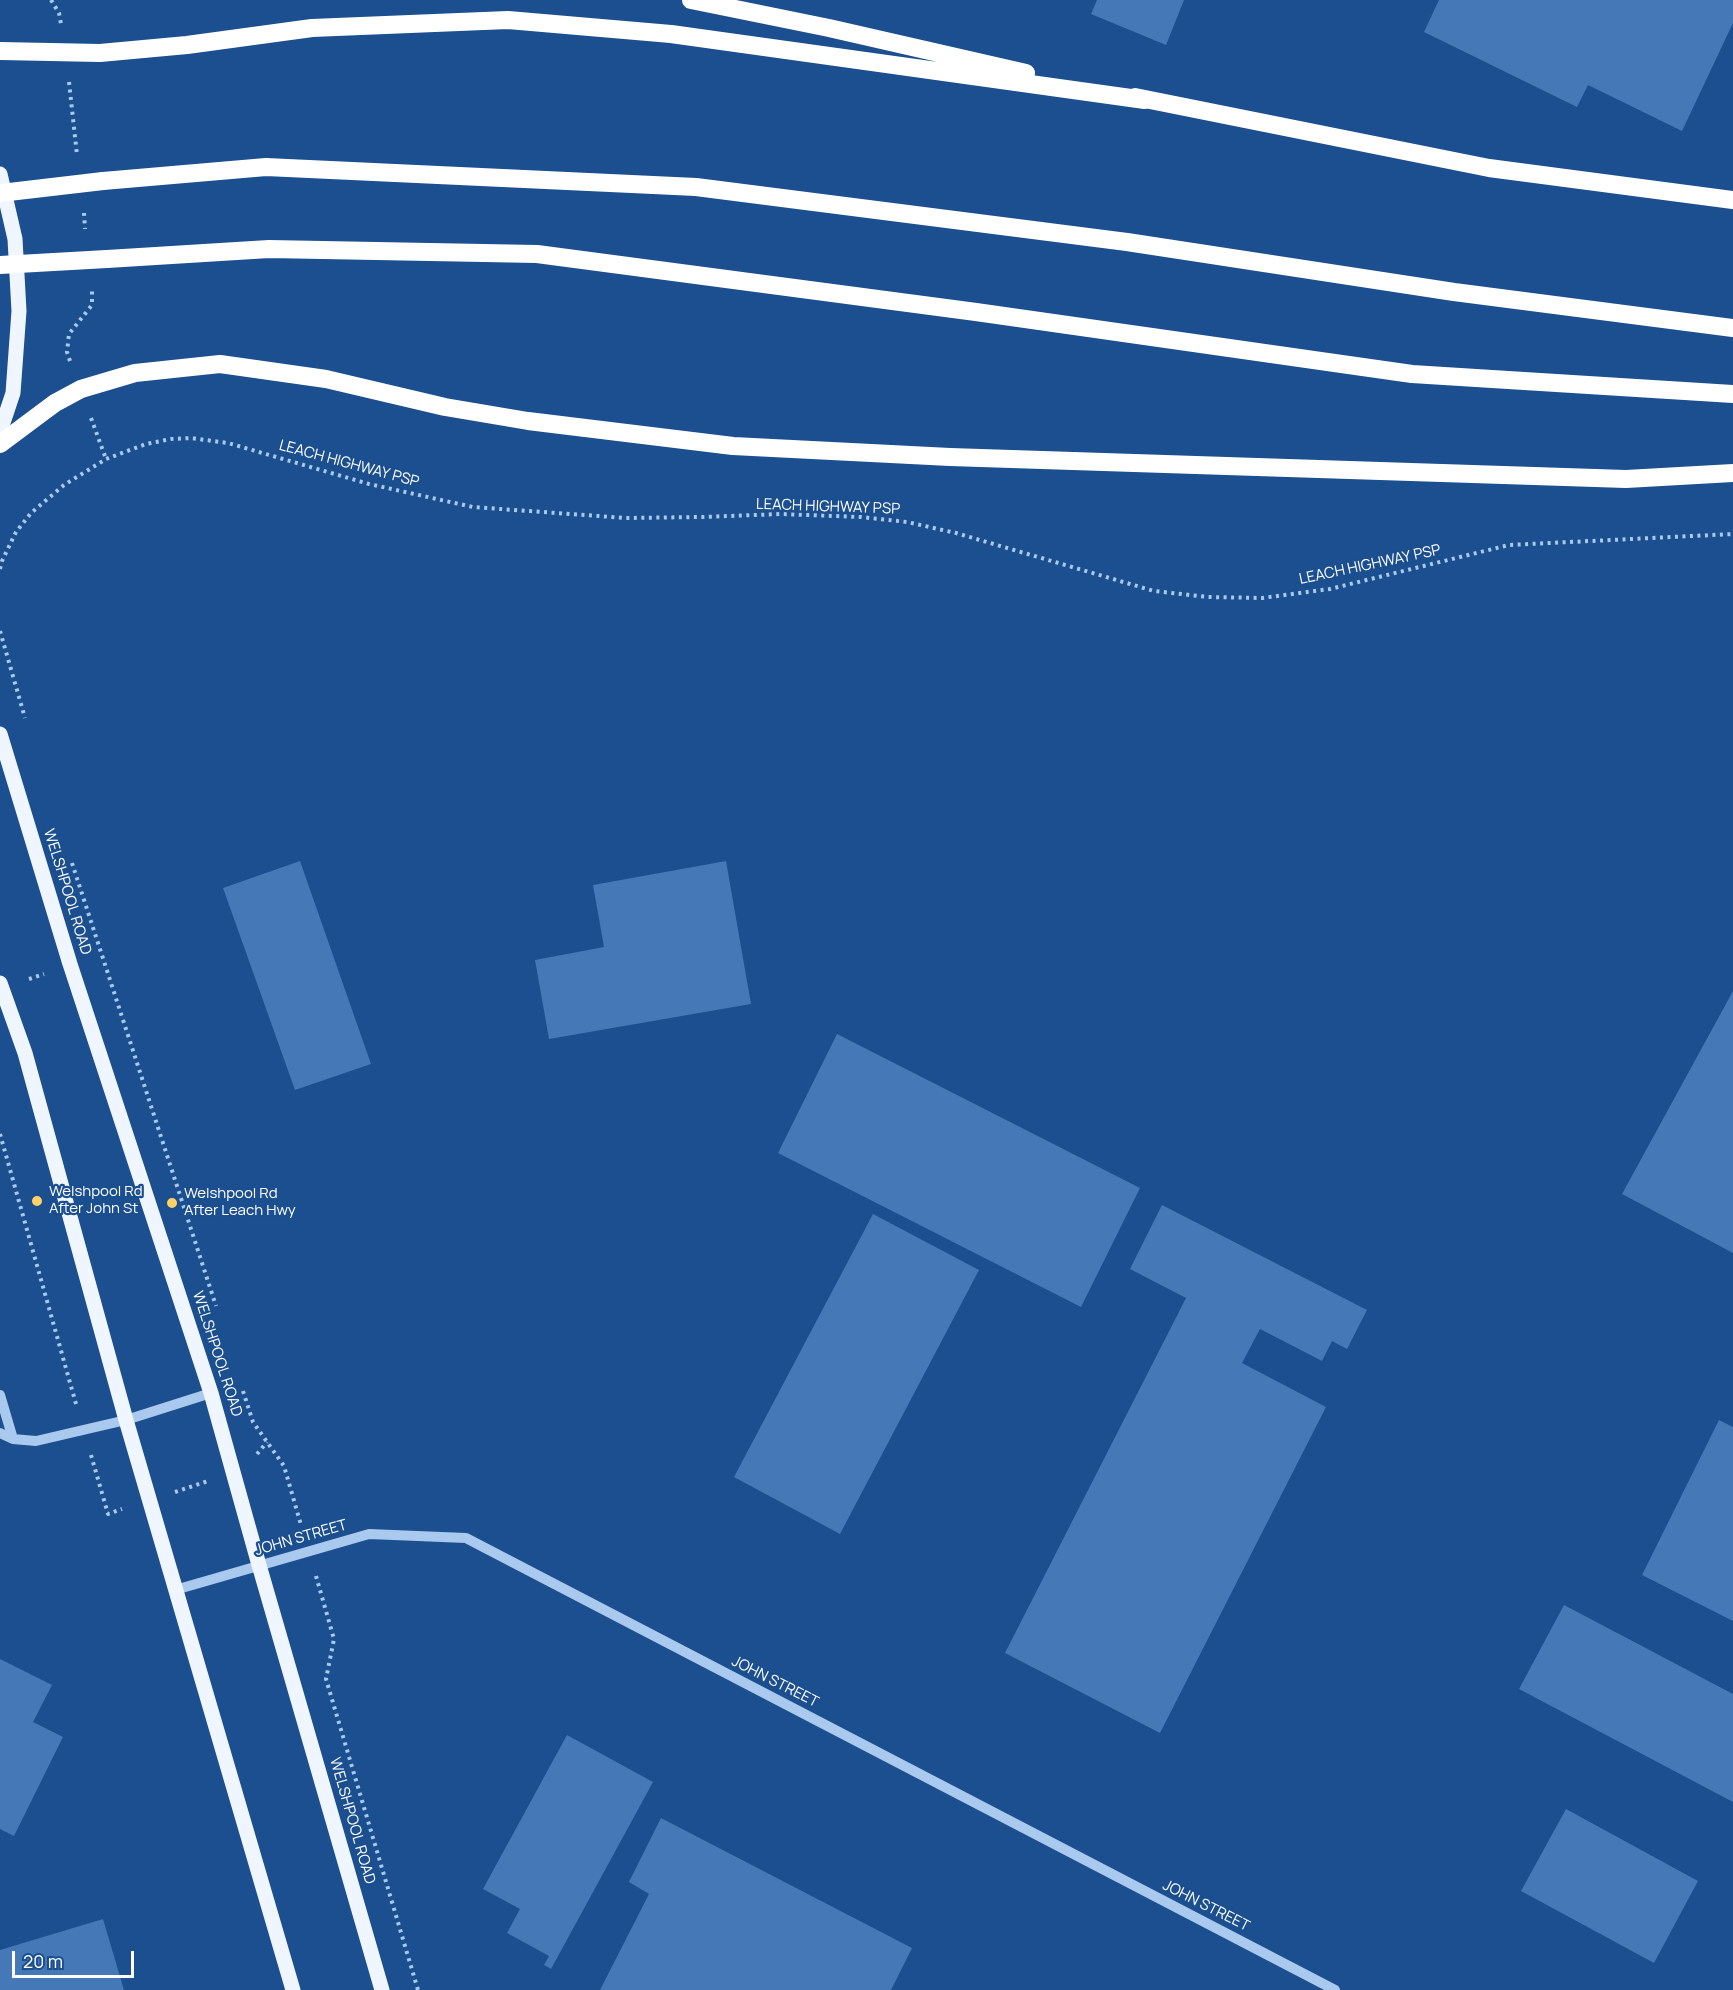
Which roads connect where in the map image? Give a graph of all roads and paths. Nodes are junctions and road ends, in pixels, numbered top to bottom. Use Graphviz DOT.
graph roads {
  1 [pos="691,0"];
  2 [pos="0,51"];
  3 [pos="1146,100"];
  4 [pos="0,174"];
  5 [pos="0,193"];
  6 [pos="1733,200"];
  7 [pos="0,265"];
  8 [pos="1733,328"];
  9 [pos="1733,394"];
  10 [pos="0,432"];
  11 [pos="0,444"];
  12 [pos="1733,473"];
  13 [pos="1733,534"];
  14 [pos="0,569"];
  15 [pos="0,734"];
  16 [pos="70,964"];
  17 [pos="0,983"];
  18 [pos="32,990"];
  19 [pos="0,1134"];
  20 [pos="216,1308"];
  21 [pos="242,1388"];
  22 [pos="212,1393"];
  23 [pos="0,1395"];
  24 [pos="126,1420"];
  25 [pos="84,1430"];
  26 [pos="0,1432"];
  27 [pos="13,1439"];
  28 [pos="267,1442"];
  29 [pos="234,1473"];
  30 [pos="150,1501"];
  31 [pos="309,1551"];
  32 [pos="259,1565"];
  33 [pos="175,1590"];
  34 [pos="294,1990"];
  35 [pos="382,1990"];
  36 [pos="418,1990"];
  37 [pos="1335,1990"];
  1 -- 3 [label="highway"];
  2 -- 3 [label="highway"];
  3 -- 6 [label="highway"];
  4 -- 10 [label="main road"];
  5 -- 8 [label="highway, bridge"];
  7 -- 9 [label="highway, bridge"];
  11 -- 12 [label="highway"];
  13 -- 14 [label="path, LEACH HIGHWAY PSP"];
  15 -- 16 [label="main road, WELSHPOOL ROAD"];
  16 -- 18 [label="path"];
  16 -- 20 [label="path"];
  16 -- 22 [label="main road, WELSHPOOL ROAD"];
  17 -- 24 [label="main road"];
  19 -- 25 [label="path"];
  21 -- 28 [label="path"];
  22 -- 24 [label="street"];
  22 -- 29 [label="main road, WELSHPOOL ROAD"];
  23 -- 27 [label="street"];
  24 -- 25 [label="street"];
  24 -- 30 [label="main road"];
  25 -- 27 [label="street"];
  25 -- 30 [label="path"];
  26 -- 27 [label="street"];
  28 -- 29 [label="path"];
  28 -- 31 [label="path"];
  29 -- 30 [label="path"];
  29 -- 32 [label="main road, WELSHPOOL ROAD"];
  30 -- 33 [label="main road"];
  31 -- 32 [label="street, JOHN STREET"];
  31 -- 36 [label="path"];
  31 -- 37 [label="street, JOHN STREET"];
  32 -- 33 [label="street, JOHN STREET"];
  32 -- 35 [label="main road, WELSHPOOL ROAD"];
  33 -- 34 [label="main road"];
}
